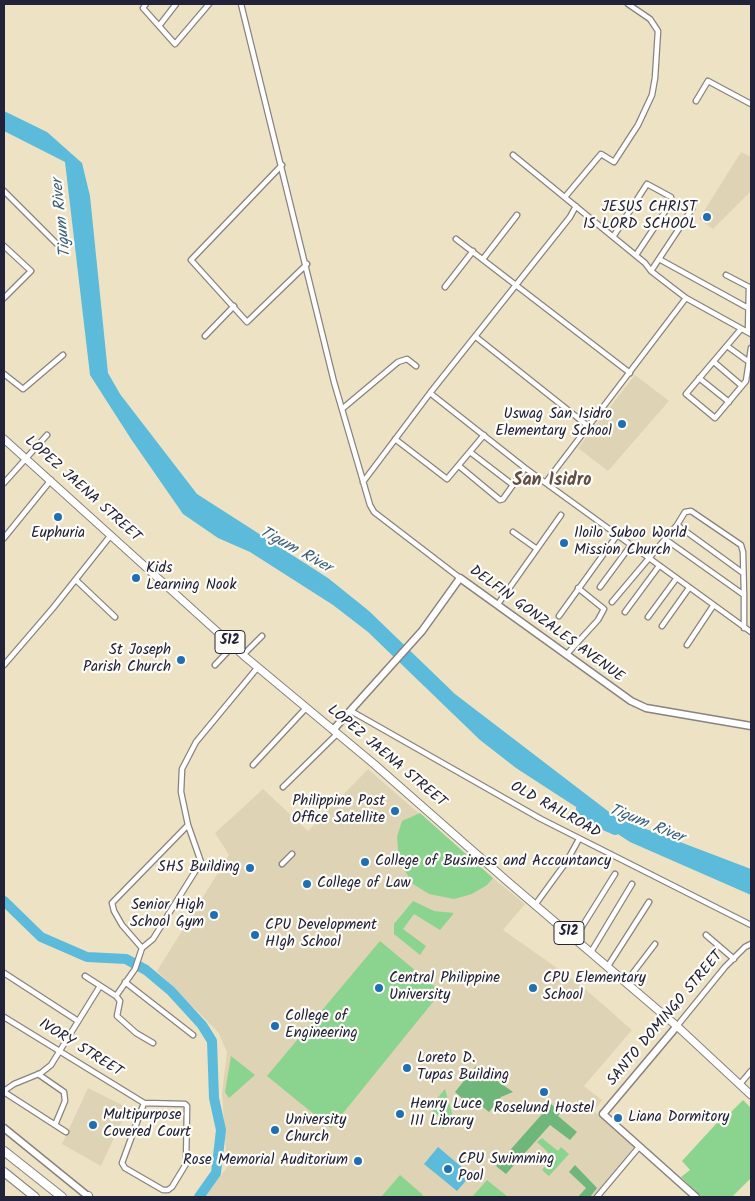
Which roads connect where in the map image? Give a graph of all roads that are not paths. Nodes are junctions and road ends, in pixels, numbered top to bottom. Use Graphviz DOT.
graph roads {
  1 [pos="139,4"];
  2 [pos="176,4"];
  3 [pos="209,4"];
  4 [pos="241,4"];
  5 [pos="628,4"];
  6 [pos="144,6"];
  7 [pos="159,26"];
  8 [pos="696,101"];
  9 [pos="751,104"];
  10 [pos="513,155"];
  11 [pos="282,165"];
  12 [pos="4,191"];
  13 [pos="565,197"];
  14 [pos="576,206"];
  15 [pos="692,209"];
  16 [pos="517,215"];
  17 [pos="613,237"];
  18 [pos="456,238"];
  19 [pos="57,244"];
  20 [pos="4,246"];
  21 [pos="474,251"];
  22 [pos="636,255"];
  23 [pos="484,259"];
  24 [pos="659,259"];
  25 [pos="307,264"];
  26 [pos="651,271"];
  27 [pos="726,275"];
  28 [pos="517,285"];
  29 [pos="445,287"];
  30 [pos="4,298"];
  31 [pos="686,298"];
  32 [pos="234,306"];
  33 [pos="748,308"];
  34 [pos="741,329"];
  35 [pos="749,333"];
  36 [pos="205,336"];
  37 [pos="476,337"];
  38 [pos="727,346"];
  39 [pos="751,348"];
  40 [pos="63,355"];
  41 [pos="714,362"];
  42 [pos="749,362"];
  43 [pos="416,366"];
  44 [pos="630,373"];
  45 [pos="4,374"];
  46 [pos="699,378"];
  47 [pos="742,386"];
  48 [pos="430,393"];
  49 [pos="729,402"];
  50 [pos="342,409"];
  51 [pos="588,426"];
  52 [pos="47,435"];
  53 [pos="484,435"];
  54 [pos="4,439"];
  55 [pos="395,439"];
  56 [pos="470,452"];
  57 [pos="26,458"];
  58 [pos="459,466"];
  59 [pos="525,468"];
  60 [pos="51,480"];
  61 [pos="363,482"];
  62 [pos="546,482"];
  63 [pos="4,483"];
  64 [pos="513,486"];
  65 [pos="561,515"];
  66 [pos="677,525"];
  67 [pos="513,532"];
  68 [pos="618,534"];
  69 [pos="111,535"];
  70 [pos="4,538"];
  71 [pos="665,539"];
  72 [pos="631,545"];
  73 [pos="537,549"];
  74 [pos="649,557"];
  75 [pos="659,566"];
  76 [pos="743,573"];
  77 [pos="460,578"];
  78 [pos="676,578"];
  79 [pos="76,580"];
  80 [pos="600,587"];
  81 [pos="578,588"];
  82 [pos="689,588"];
  83 [pos="744,595"];
  84 [pos="612,602"];
  85 [pos="498,604"];
  86 [pos="713,606"];
  87 [pos="625,612"];
  88 [pos="559,616"];
  89 [pos="115,617"];
  90 [pos="648,617"];
  91 [pos="662,626"];
  92 [pos="744,628"];
  93 [pos="751,632"];
  94 [pos="262,636"];
  95 [pos="233,645"];
  96 [pos="687,645"];
  97 [pos="243,655"];
  98 [pos="566,655"];
  99 [pos="215,664"];
  100 [pos="4,665"];
  101 [pos="258,667"];
  102 [pos="306,708"];
  103 [pos="351,711"];
  104 [pos="751,726"];
  105 [pos="335,732"];
  106 [pos="253,765"];
  107 [pos="283,787"];
  108 [pos="188,826"];
  109 [pos="579,839"];
  110 [pos="292,854"];
  111 [pos="282,864"];
  112 [pos="615,874"];
  113 [pos="632,884"];
  114 [pos="649,902"];
  115 [pos="535,905"];
  116 [pos="751,925"];
  117 [pos="706,935"];
  118 [pos="575,938"];
  119 [pos="655,944"];
  120 [pos="751,944"];
  121 [pos="142,948"];
  122 [pos="591,952"];
  123 [pos="734,958"];
  124 [pos="608,966"];
  125 [pos="4,973"];
  126 [pos="85,976"];
  127 [pos="125,982"];
  128 [pos="626,982"];
  129 [pos="100,986"];
  130 [pos="116,996"];
  131 [pos="4,1017"];
  132 [pos="78,1021"];
  133 [pos="677,1026"];
  134 [pos="193,1035"];
  135 [pos="153,1043"];
  136 [pos="59,1051"];
  137 [pos="751,1071"];
  138 [pos="38,1074"];
  139 [pos="740,1084"];
  140 [pos="4,1091"];
  141 [pos="751,1095"];
  142 [pos="144,1103"];
  143 [pos="55,1125"];
  144 [pos="4,1128"];
  145 [pos="66,1132"];
  146 [pos="639,1146"];
  147 [pos="4,1151"];
  148 [pos="4,1172"];
  149 [pos="34,1197"];
  150 [pos="62,1197"];
  151 [pos="88,1197"];
  152 [pos="597,1197"];
  153 [pos="696,1197"];
  1 -- 6 [label="street"];
  2 -- 7 [label="street"];
  3 -- 7 [label="street"];
  4 -- 11 [label="street, DELFIN GONZALES AVENUE"];
  5 -- 13 [label="street"];
  6 -- 7 [label="street"];
  8 -- 9 [label="street"];
  10 -- 13 [label="street"];
  11 -- 25 [label="street, DELFIN GONZALES AVENUE"];
  11 -- 32 [label="street"];
  12 -- 19 [label="street"];
  13 -- 14 [label="street"];
  14 -- 17 [label="street"];
  14 -- 28 [label="street"];
  15 -- 24 [label="street"];
  16 -- 23 [label="street"];
  17 -- 22 [label="street"];
  17 -- 22 [label="street"];
  18 -- 21 [label="street"];
  20 -- 30 [label="street"];
  21 -- 23 [label="street"];
  21 -- 29 [label="street"];
  22 -- 26 [label="street"];
  23 -- 28 [label="street"];
  24 -- 26 [label="street"];
  24 -- 33 [label="street"];
  25 -- 32 [label="street"];
  25 -- 50 [label="street, DELFIN GONZALES AVENUE"];
  26 -- 31 [label="street"];
  27 -- 33 [label="street"];
  28 -- 37 [label="street"];
  28 -- 44 [label="street"];
  31 -- 34 [label="street"];
  31 -- 44 [label="street"];
  32 -- 36 [label="street"];
  33 -- 35 [label="street"];
  34 -- 35 [label="street"];
  34 -- 38 [label="street"];
  37 -- 48 [label="street"];
  37 -- 51 [label="street"];
  38 -- 41 [label="street"];
  38 -- 42 [label="street"];
  39 -- 42 [label="street"];
  40 -- 45 [label="street"];
  41 -- 46 [label="street"];
  41 -- 47 [label="street"];
  42 -- 47 [label="street"];
  43 -- 50 [label="street"];
  44 -- 51 [label="street"];
  46 -- 49 [label="street"];
  46 -- 49 [label="street"];
  47 -- 49 [label="street"];
  48 -- 53 [label="street"];
  48 -- 55 [label="street"];
  50 -- 61 [label="street, DELFIN GONZALES AVENUE"];
  51 -- 62 [label="street"];
  52 -- 57 [label="street"];
  53 -- 56 [label="street"];
  53 -- 59 [label="street"];
  54 -- 57 [label="main road, LOPEZ JAENA STREET / 512"];
  55 -- 58 [label="street"];
  55 -- 61 [label="street"];
  56 -- 58 [label="street"];
  56 -- 64 [label="street"];
  57 -- 60 [label="main road, LOPEZ JAENA STREET / 512"];
  57 -- 63 [label="street"];
  58 -- 64 [label="street"];
  59 -- 62 [label="street"];
  59 -- 64 [label="street"];
  60 -- 69 [label="main road, LOPEZ JAENA STREET / 512"];
  60 -- 70 [label="street"];
  61 -- 77 [label="street, DELFIN GONZALES AVENUE"];
  62 -- 68 [label="street"];
  65 -- 73 [label="street"];
  66 -- 71 [label="street"];
  66 -- 76 [label="street"];
  66 -- 76 [label="street"];
  67 -- 73 [label="street"];
  68 -- 72 [label="street"];
  68 -- 81 [label="street"];
  69 -- 79 [label="street"];
  69 -- 95 [label="main road, LOPEZ JAENA STREET / 512"];
  71 -- 74 [label="street"];
  71 -- 83 [label="street"];
  72 -- 74 [label="street"];
  72 -- 80 [label="street"];
  73 -- 85 [label="street"];
  74 -- 75 [label="street"];
  74 -- 84 [label="street"];
  75 -- 78 [label="street"];
  75 -- 87 [label="street"];
  76 -- 83 [label="street"];
  77 -- 85 [label="street, DELFIN GONZALES AVENUE"];
  77 -- 103 [label="street"];
  78 -- 82 [label="street"];
  78 -- 90 [label="street"];
  79 -- 89 [label="street"];
  79 -- 100 [label="street"];
  81 -- 88 [label="street"];
  81 -- 98 [label="street"];
  82 -- 86 [label="street"];
  82 -- 91 [label="street"];
  83 -- 92 [label="street"];
  85 -- 98 [label="street, DELFIN GONZALES AVENUE"];
  86 -- 92 [label="street"];
  86 -- 96 [label="street"];
  92 -- 93 [label="street"];
  94 -- 97 [label="street"];
  95 -- 97 [label="main road, LOPEZ JAENA STREET / 512"];
  95 -- 99 [label="street"];
  97 -- 101 [label="main road, LOPEZ JAENA STREET / 512"];
  98 -- 104 [label="street, DELFIN GONZALES AVENUE"];
  101 -- 102 [label="main road, LOPEZ JAENA STREET / 512"];
  101 -- 108 [label="street"];
  102 -- 105 [label="main road, LOPEZ JAENA STREET / 512"];
  102 -- 106 [label="street"];
  103 -- 105 [label="street"];
  103 -- 109 [label="street, OLD RAILROAD"];
  105 -- 107 [label="street"];
  105 -- 115 [label="main road, LOPEZ JAENA STREET / 512"];
  108 -- 121 [label="street"];
  108 -- 121 [label="street"];
  109 -- 115 [label="street"];
  109 -- 116 [label="street, OLD RAILROAD"];
  110 -- 111 [label="street"];
  112 -- 118 [label="street"];
  113 -- 122 [label="street"];
  114 -- 124 [label="street"];
  115 -- 118 [label="main road, LOPEZ JAENA STREET / 512"];
  117 -- 123 [label="street"];
  118 -- 122 [label="main road, LOPEZ JAENA STREET / 512"];
  119 -- 128 [label="street"];
  120 -- 123 [label="street, SANTO DOMINGO STREET"];
  121 -- 127 [label="street"];
  122 -- 124 [label="main road, LOPEZ JAENA STREET / 512"];
  123 -- 133 [label="street, SANTO DOMINGO STREET"];
  124 -- 128 [label="main road, LOPEZ JAENA STREET / 512"];
  125 -- 132 [label="street"];
  126 -- 129 [label="street"];
  127 -- 130 [label="street"];
  127 -- 134 [label="street"];
  128 -- 133 [label="main road, LOPEZ JAENA STREET / 512"];
  129 -- 130 [label="street"];
  129 -- 132 [label="street"];
  130 -- 135 [label="street"];
  131 -- 136 [label="street, IVORY STREET"];
  132 -- 136 [label="street"];
  133 -- 139 [label="main road, LOPEZ JAENA STREET / 512"];
  133 -- 146 [label="street, SANTO DOMINGO STREET"];
  136 -- 138 [label="street"];
  136 -- 142 [label="street, IVORY STREET"];
  137 -- 139 [label="street"];
  138 -- 140 [label="street"];
  138 -- 143 [label="street"];
  139 -- 141 [label="main road, LOPEZ JAENA STREET / 512"];
  140 -- 143 [label="street"];
  142 -- 142 [label="street"];
  143 -- 145 [label="street"];
  144 -- 151 [label="street"];
  146 -- 152 [label="street"];
  146 -- 153 [label="street"];
  147 -- 150 [label="highway"];
  148 -- 149 [label="highway"];
}
